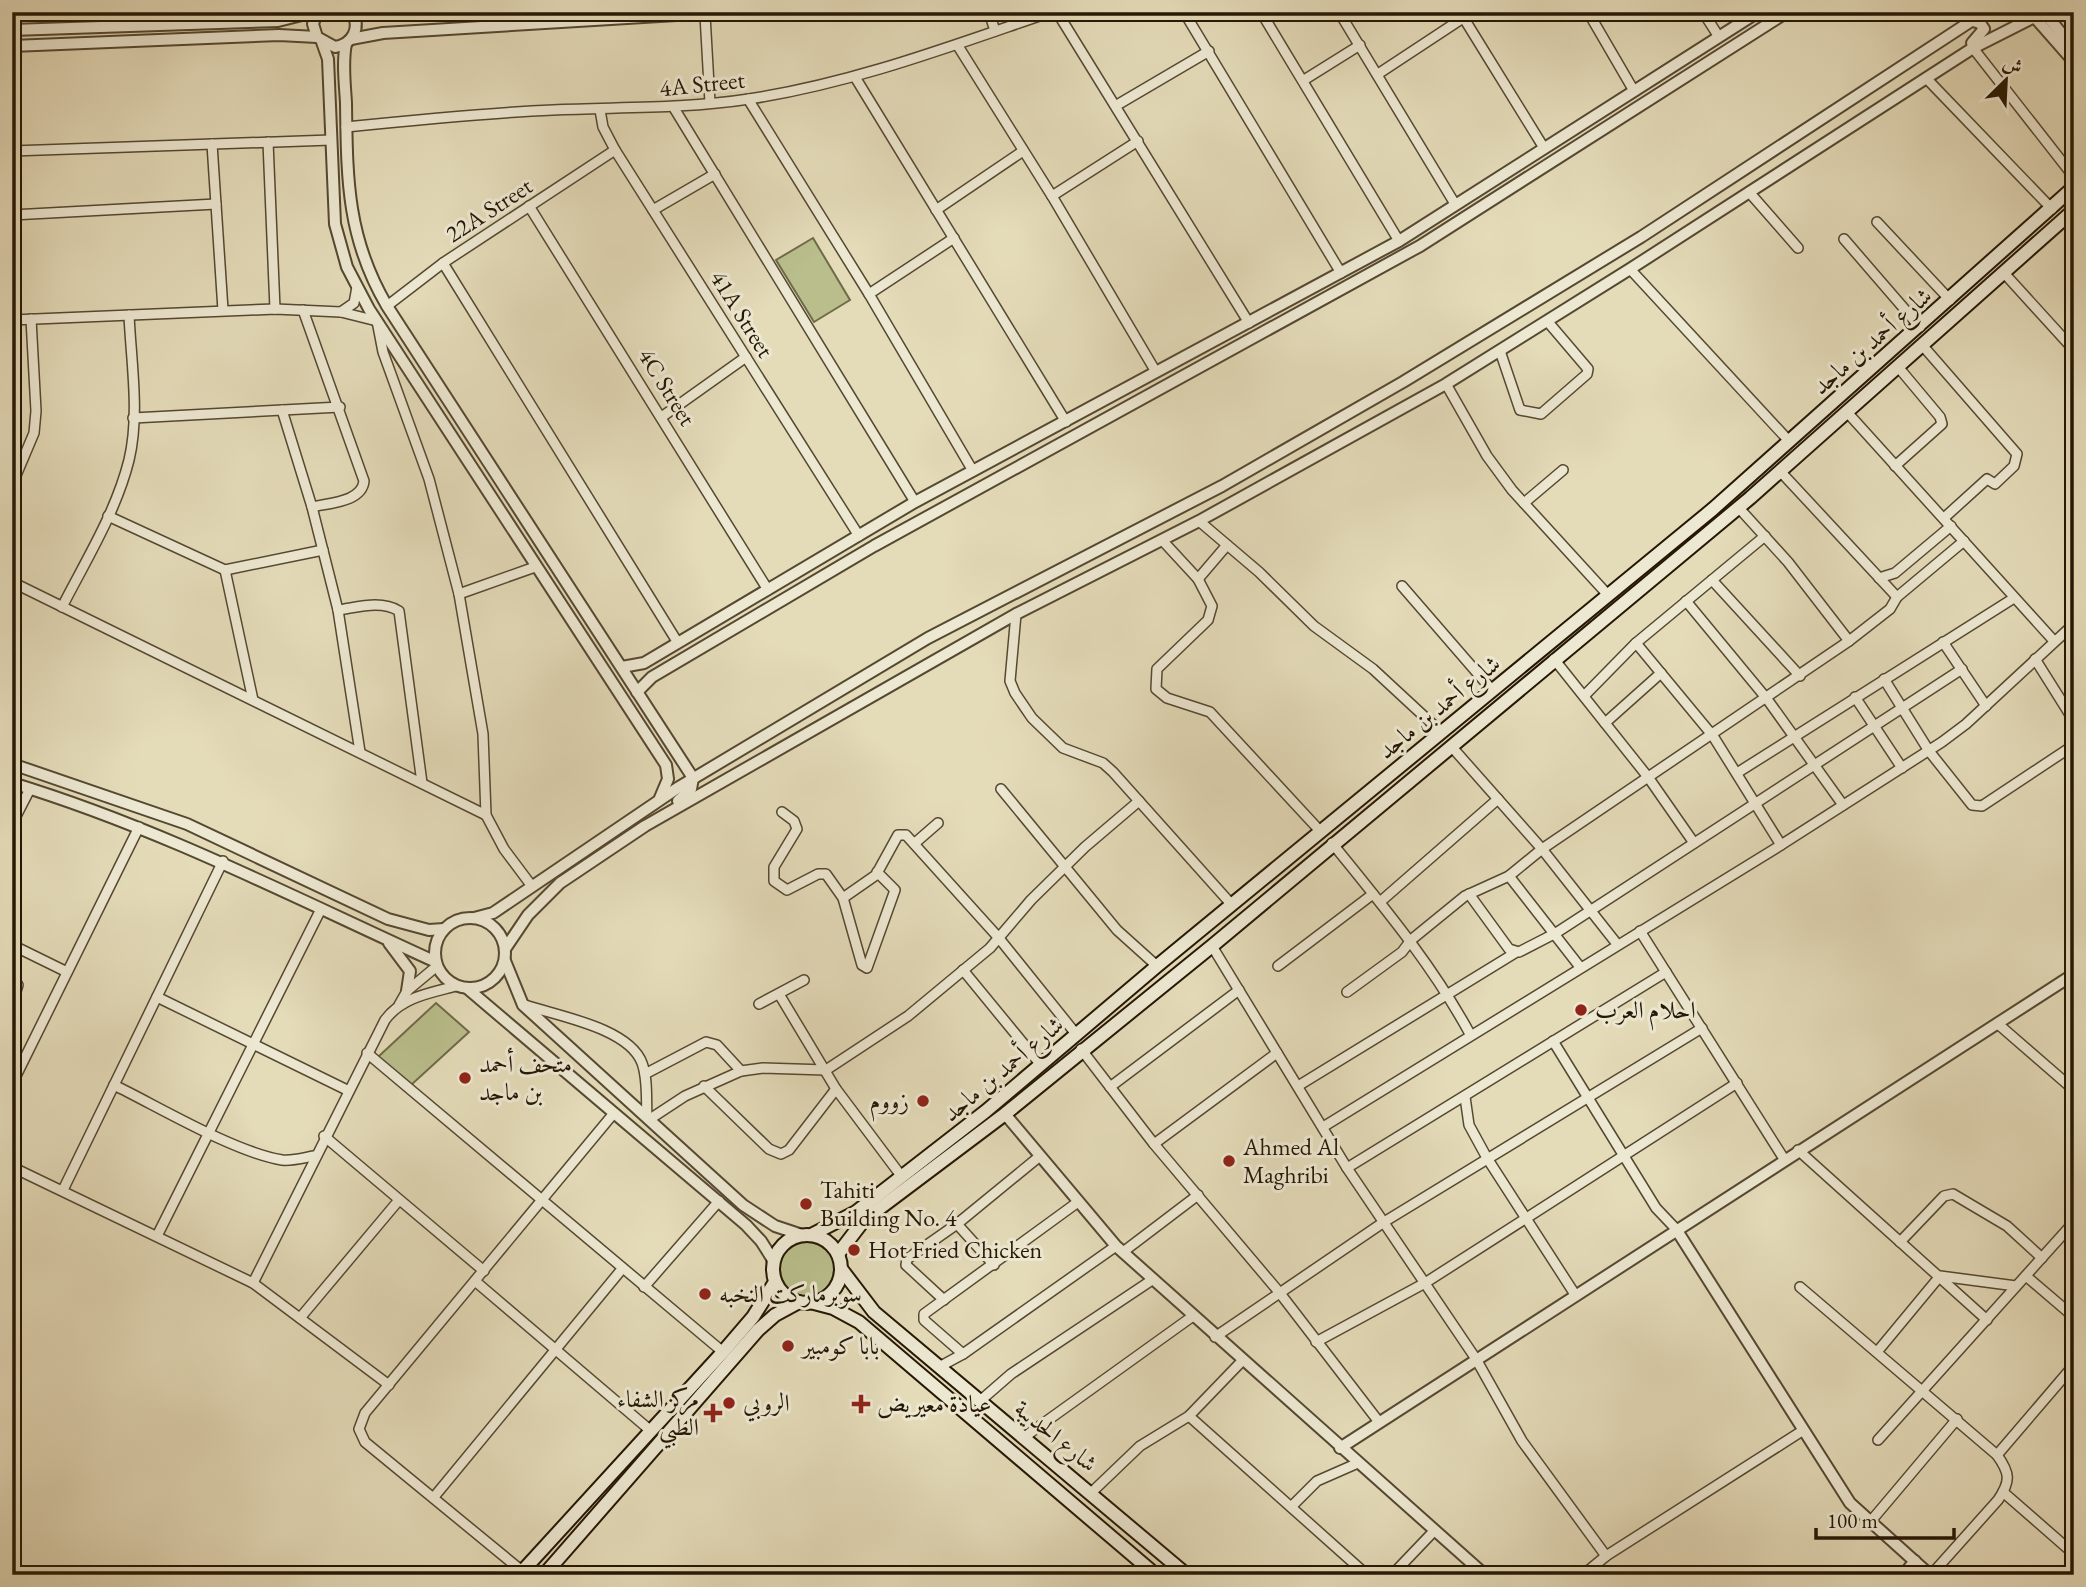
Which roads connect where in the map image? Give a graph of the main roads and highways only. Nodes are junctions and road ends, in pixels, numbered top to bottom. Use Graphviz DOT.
graph roads {
  1 [pos="2074,187"];
  2 [pos="2074,210"];
  3 [pos="813,1234"];
  4 [pos="838,1254"];
  5 [pos="842,1270"];
  6 [pos="775,1282"];
  7 [pos="799,1303"];
  8 [pos="814,1303"];
  9 [pos="521,1573"];
  10 [pos="544,1575"];
  11 [pos="1156,1575"];
  12 [pos="1187,1575"];
  1 -- 3 [label="main road, شارع أحمد بن ماجد"];
  2 -- 4 [label="main road, شارع أحمد بن ماجد"];
  3 -- 4 [label="main road"];
  3 -- 6 [label="main road"];
  4 -- 5 [label="main road"];
  5 -- 8 [label="main road"];
  5 -- 12 [label="main road, شارع الحديبة"];
  6 -- 7 [label="main road"];
  6 -- 9 [label="main road"];
  7 -- 8 [label="main road"];
  7 -- 10 [label="main road"];
  8 -- 11 [label="main road, شارع الحديبة"];
}
